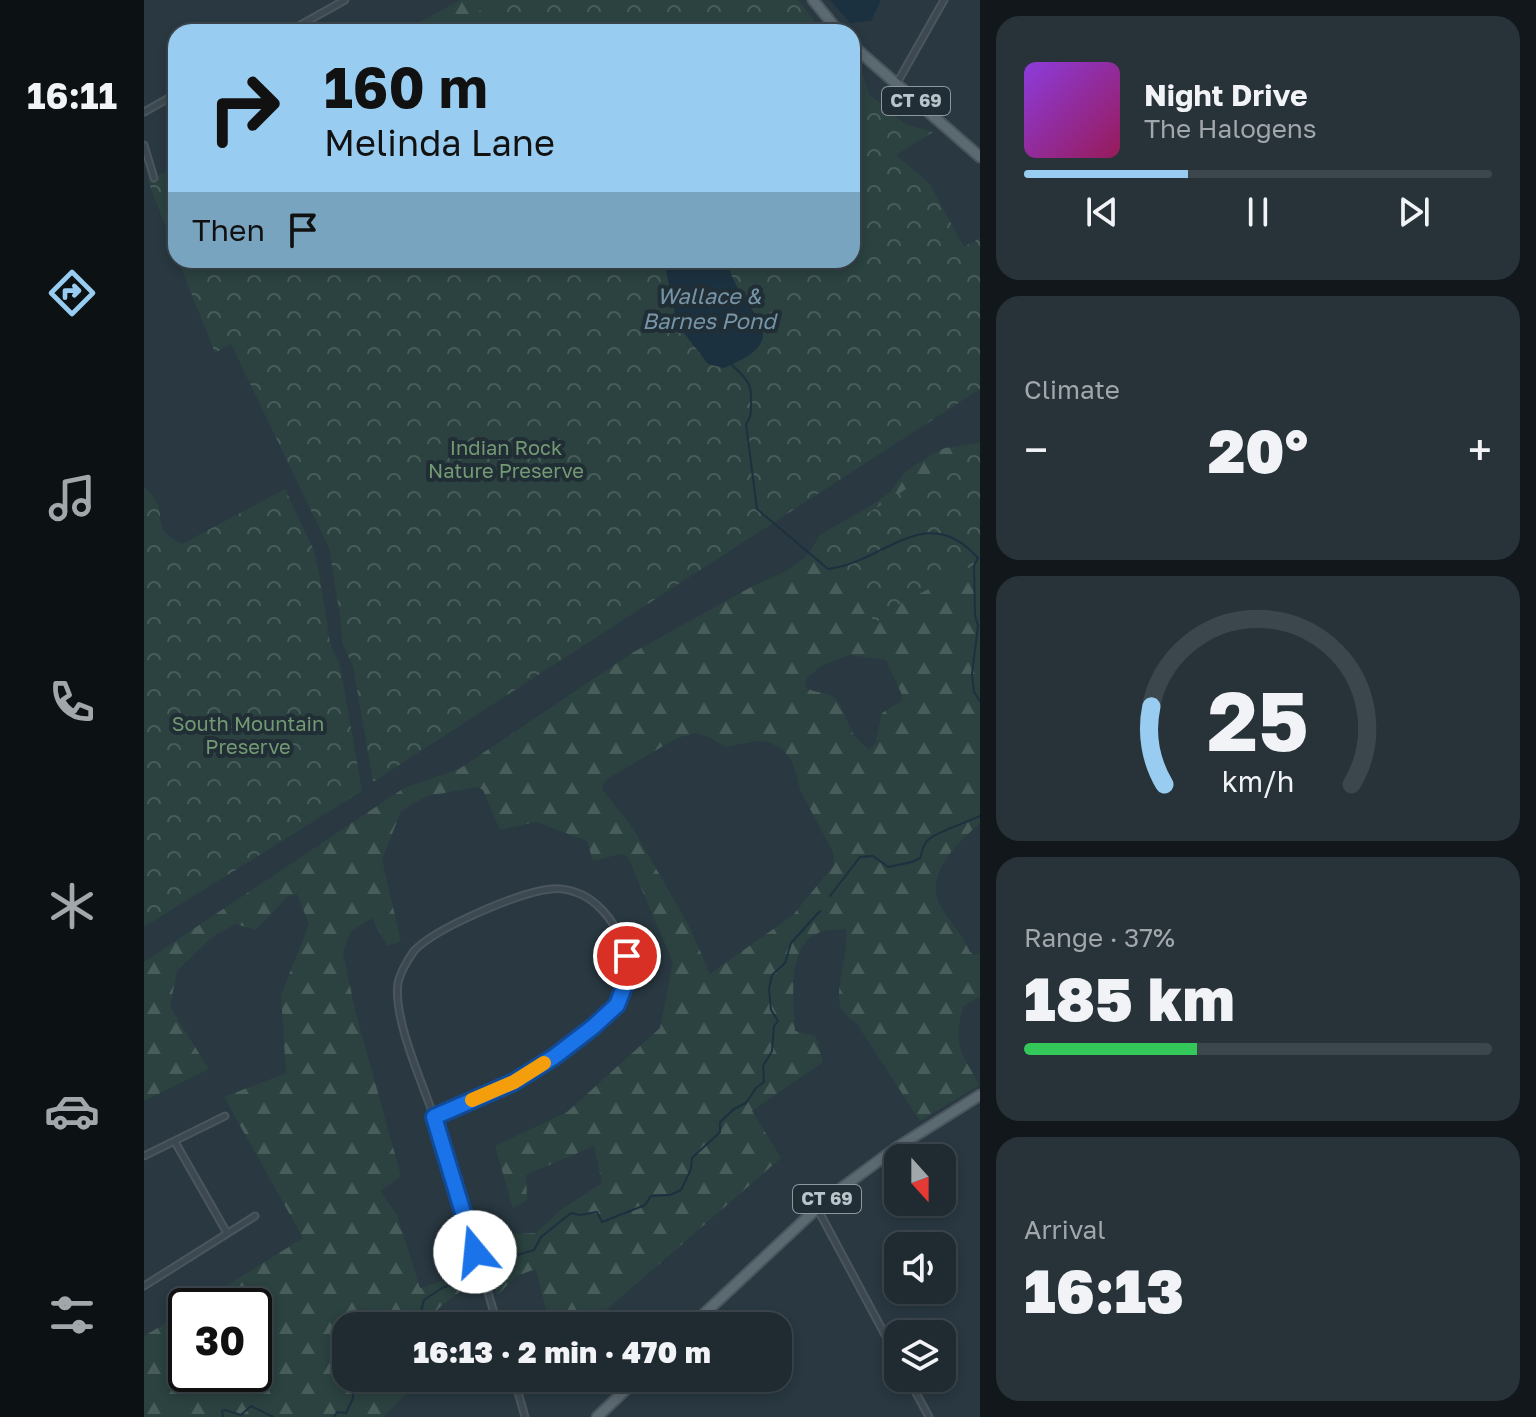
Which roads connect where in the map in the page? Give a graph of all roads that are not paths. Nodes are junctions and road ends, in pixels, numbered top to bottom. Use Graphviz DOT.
graph roads {
  1 [pos="345,0"];
  2 [pos="813,0"];
  3 [pos="944,0"];
  4 [pos="302,24"];
  5 [pos="832,24"];
  6 [pos="860,52"];
  7 [pos="896,84"];
  8 [pos="168,98"];
  9 [pos="144,112"];
  10 [pos="144,145"];
  11 [pos="980,157"];
  12 [pos="154,178"];
  13 [pos="980,1095"];
  14 [pos="225,1116"];
  15 [pos="434,1117"];
  16 [pos="175,1142"];
  17 [pos="144,1156"];
  18 [pos="817,1207"];
  19 [pos="255,1216"];
  20 [pos="227,1233"];
  21 [pos="144,1286"];
  22 [pos="494,1312"];
  23 [pos="706,1312"];
  24 [pos="884,1333"];
  25 [pos="518,1392"];
  26 [pos="623,1392"];
  27 [pos="916,1392"];
  28 [pos="525,1417"];
  29 [pos="597,1417"];
  30 [pos="929,1417"];
  1 -- 4 [label="street"];
  2 -- 5 [label="main road"];
  3 -- 7 [label="street"];
  6 -- 7 [label="main road, CT 69"];
  7 -- 11 [label="main road, CT 69"];
  8 -- 9 [label="street"];
  10 -- 12 [label="street"];
  13 -- 18 [label="main road, CT 69"];
  14 -- 16 [label="street"];
  15 -- 15 [label="street"];
  15 -- 22 [label="street"];
  16 -- 17 [label="street"];
  16 -- 20 [label="street"];
  18 -- 23 [label="main road, CT 69"];
  18 -- 24 [label="street"];
  19 -- 20 [label="street"];
  20 -- 21 [label="street"];
  25 -- 28 [label="street"];
  26 -- 29 [label="main road"];
  27 -- 30 [label="street"];
}
